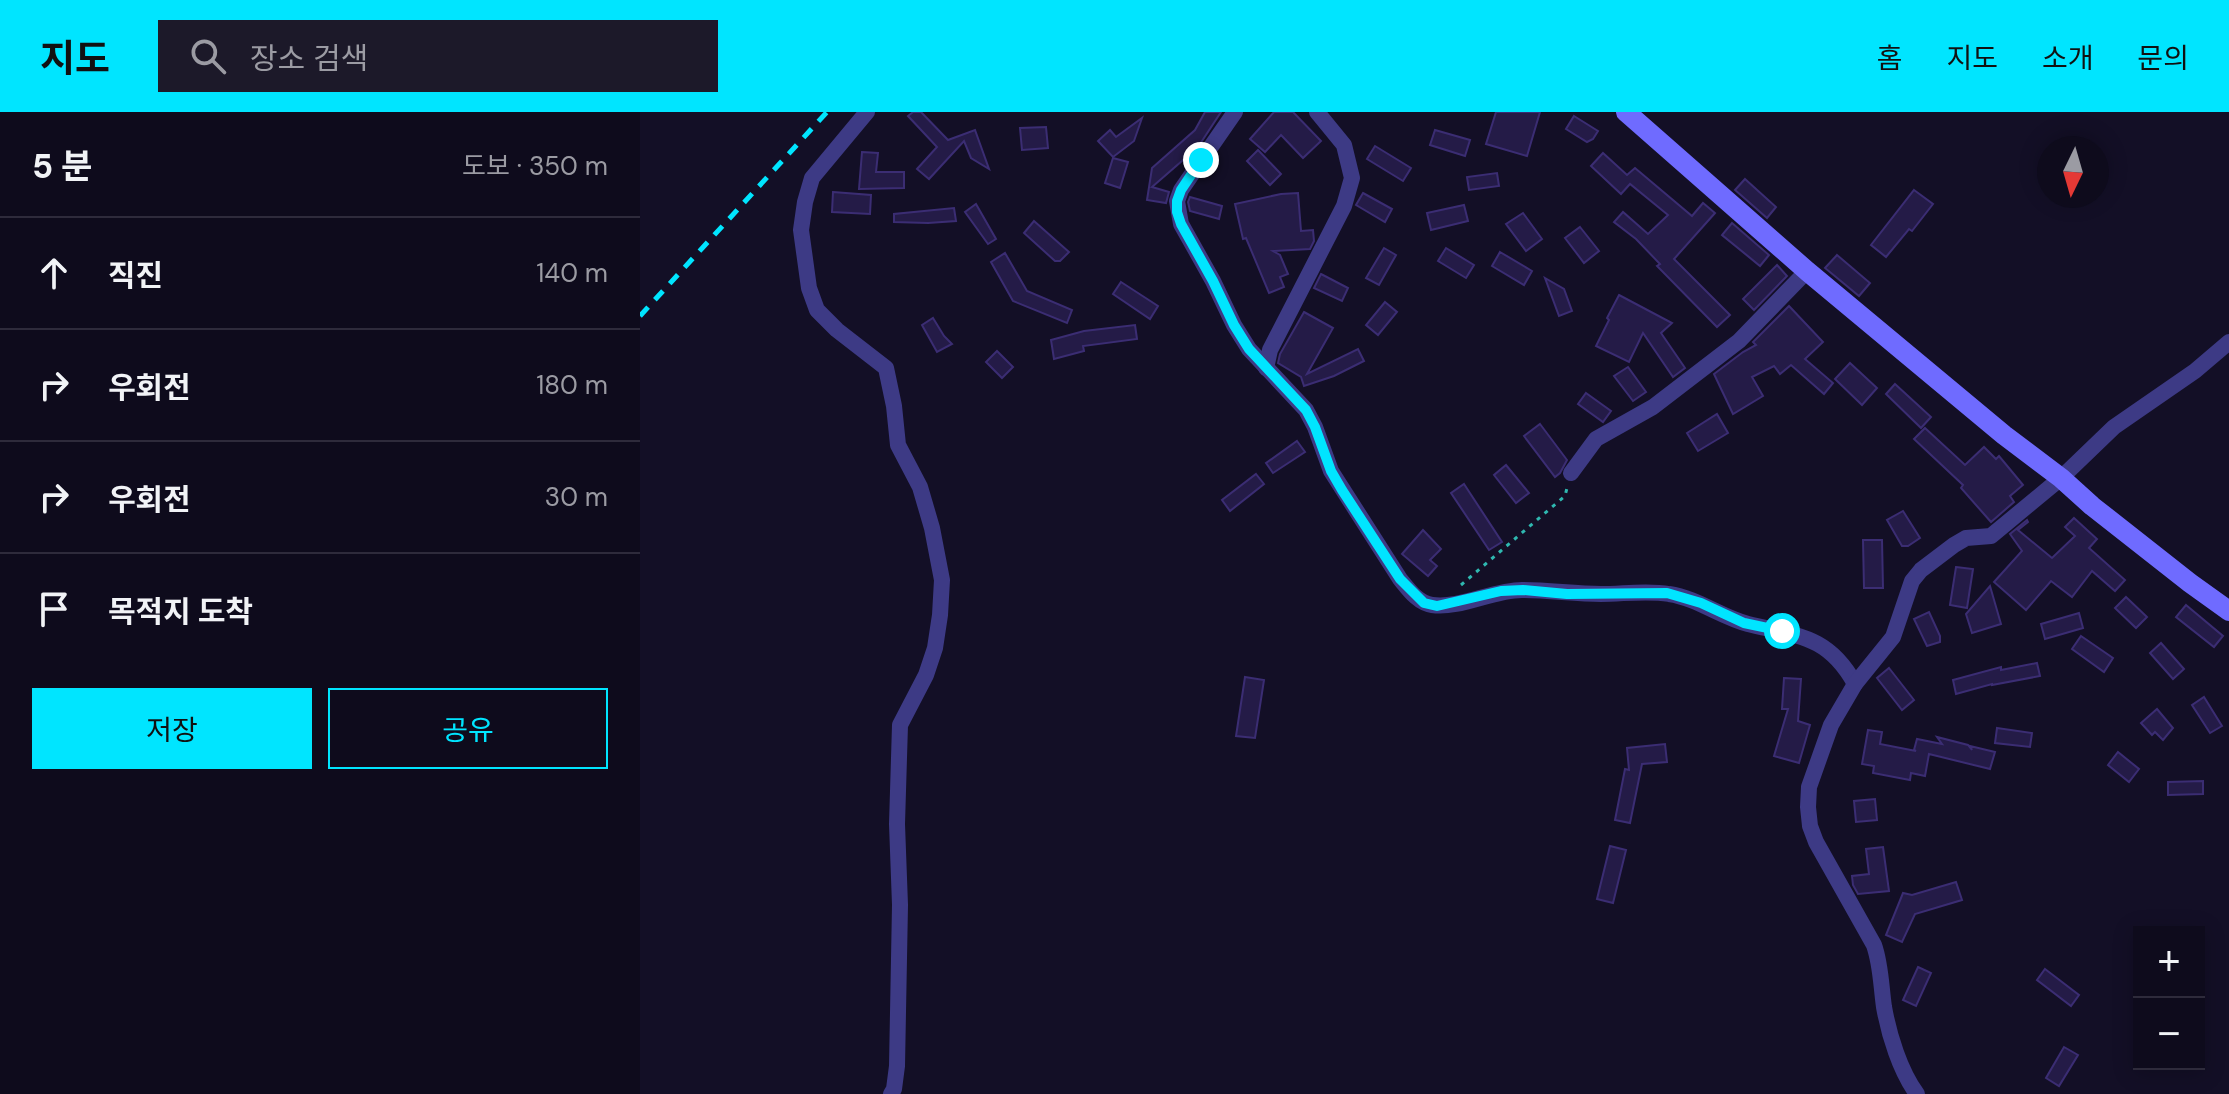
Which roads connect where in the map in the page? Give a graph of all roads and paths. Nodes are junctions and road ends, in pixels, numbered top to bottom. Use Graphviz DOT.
graph roads {
  1 [pos="867,112"];
  2 [pos="1235,112"];
  3 [pos="1317,112"];
  4 [pos="1626,112"];
  5 [pos="1807,271"];
  6 [pos="2229,342"];
  7 [pos="1266,368"];
  8 [pos="1571,473"];
  9 [pos="2061,478"];
  10 [pos="1460,586"];
  11 [pos="2229,611"];
  12 [pos="1855,684"];
  13 [pos="891,1094"];
  14 [pos="1917,1094"];
  1 -- 13 [label="street"];
  2 -- 7 [label="street"];
  3 -- 7 [label="street"];
  4 -- 5 [label="street"];
  5 -- 8 [label="street"];
  5 -- 9 [label="street"];
  6 -- 9 [label="street"];
  7 -- 12 [label="street"];
  8 -- 10 [label="path"];
  9 -- 11 [label="street"];
  9 -- 12 [label="street"];
  12 -- 14 [label="street"];
}
